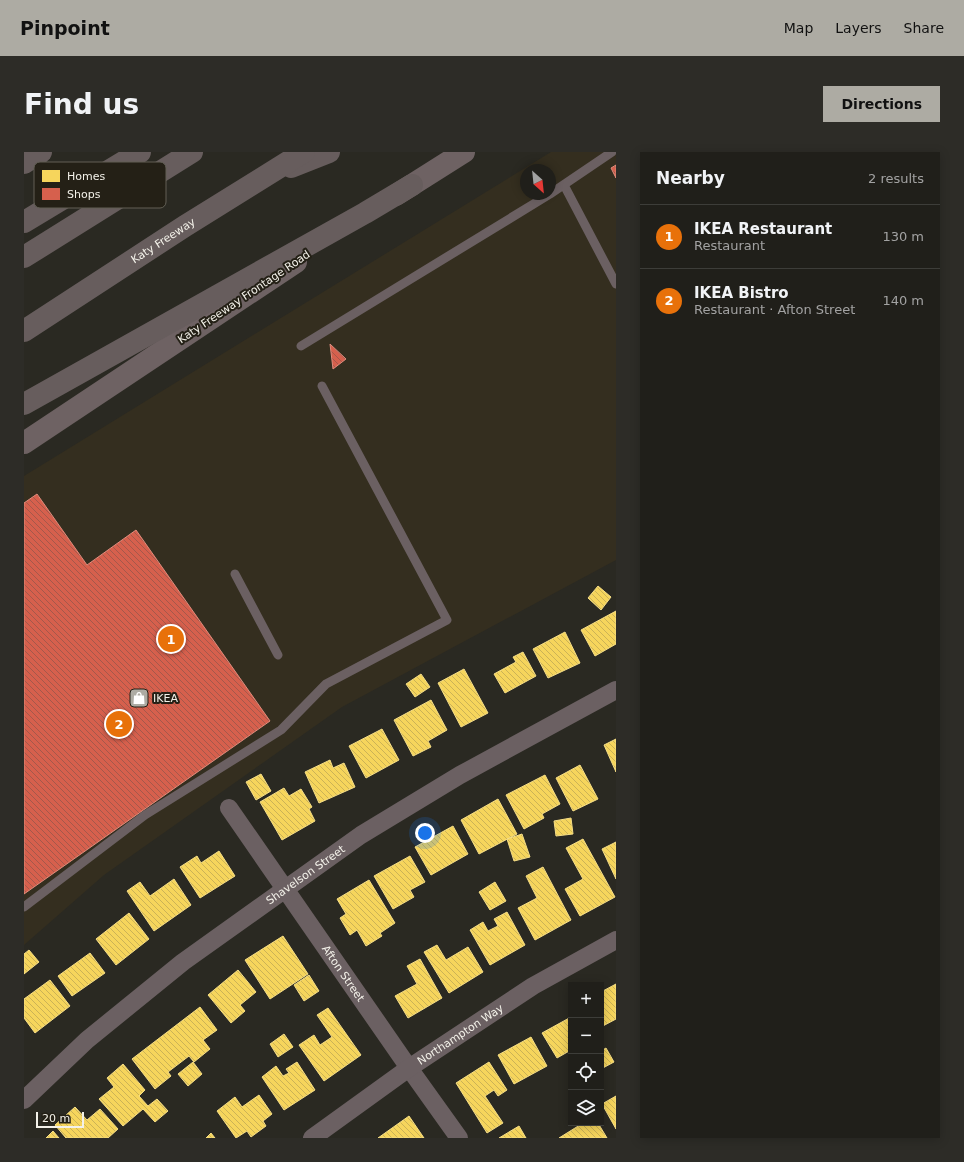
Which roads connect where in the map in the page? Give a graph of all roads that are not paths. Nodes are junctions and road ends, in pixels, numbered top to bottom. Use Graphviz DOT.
graph roads {
  1 [pos="41,152"];
  2 [pos="140,152"];
  3 [pos="192,152"];
  4 [pos="304,152"];
  5 [pos="329,152"];
  6 [pos="464,152"];
  7 [pos="612,152"];
  8 [pos="123,162"];
  9 [pos="24,163"];
  10 [pos="166,168"];
  11 [pos="263,177"];
  12 [pos="412,185"];
  13 [pos="564,185"];
  14 [pos="556,190"];
  15 [pos="540,200"];
  16 [pos="47,208"];
  17 [pos="102,208"];
  18 [pos="24,222"];
  19 [pos="24,257"];
  20 [pos="616,284"];
  21 [pos="24,331"];
  22 [pos="301,346"];
  23 [pos="322,386"];
  24 [pos="24,404"];
  25 [pos="24,442"];
  26 [pos="235,574"];
  27 [pos="278,655"];
  28 [pos="616,690"];
  29 [pos="229,808"];
  30 [pos="285,889"];
  31 [pos="24,907"];
  32 [pos="616,940"];
  33 [pos="409,1068"];
  34 [pos="24,1100"];
  35 [pos="312,1138"];
  36 [pos="459,1138"];
  1 -- 9 [label="highway"];
  2 -- 8 [label="highway"];
  3 -- 10 [label="highway"];
  4 -- 11 [label="highway, Katy Freeway"];
  5 -- 11 [label="highway"];
  6 -- 12 [label="main road, Katy Freeway Frontage Road"];
  7 -- 13 [label="lane"];
  11 -- 21 [label="highway, Katy Freeway"];
  12 -- 24 [label="highway"];
  12 -- 25 [label="main road, Katy Freeway Frontage Road"];
  13 -- 14 [label="lane"];
  13 -- 20 [label="lane"];
  15 -- 22 [label="lane"];
  16 -- 18 [label="highway"];
  17 -- 19 [label="highway"];
  23 -- 31 [label="lane"];
  26 -- 27 [label="lane"];
  28 -- 30 [label="street, Shavelson Street"];
  29 -- 30 [label="street, Afton Street"];
  30 -- 33 [label="street, Afton Street"];
  30 -- 34 [label="street, Shavelson Street"];
  32 -- 33 [label="street, Northampton Way"];
  33 -- 35 [label="street, Northampton Way"];
  33 -- 36 [label="street, Afton Street"];
}
